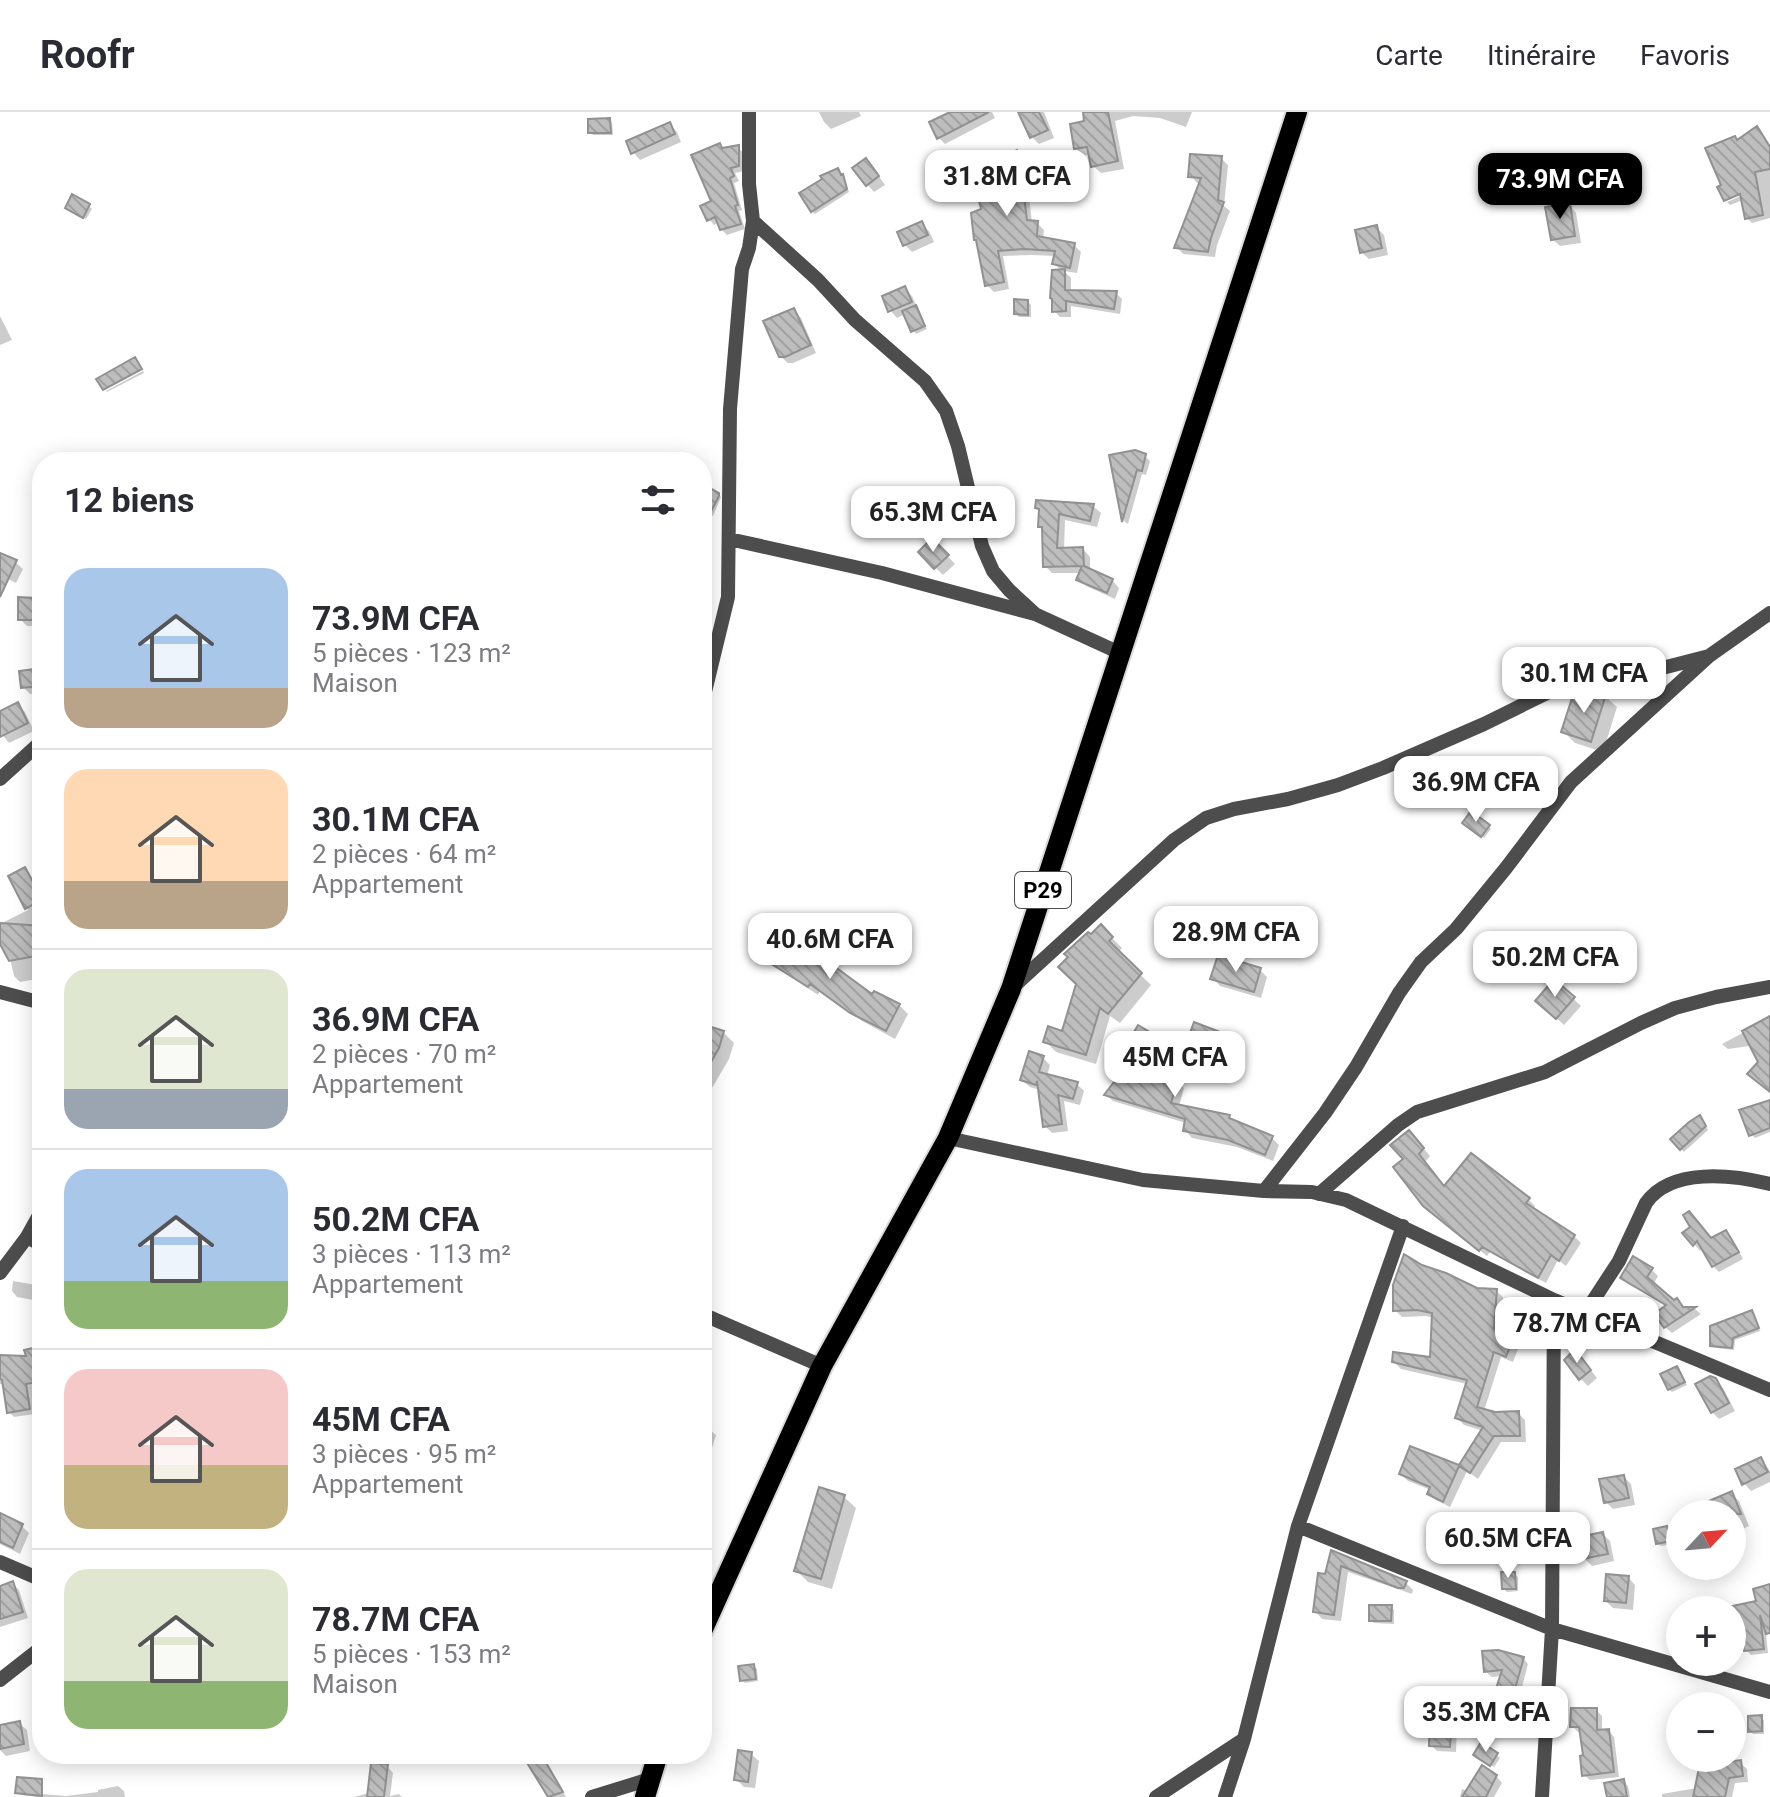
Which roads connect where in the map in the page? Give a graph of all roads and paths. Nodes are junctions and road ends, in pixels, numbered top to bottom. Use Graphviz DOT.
graph roads {
  1 [pos="749,112"];
  2 [pos="1297,112"];
  3 [pos="753,221"];
  4 [pos="729,539"];
  5 [pos="1770,613"];
  6 [pos="1035,614"];
  7 [pos="1120,653"];
  8 [pos="1709,656"];
  9 [pos="712,663"];
  10 [pos="32,750"];
  11 [pos="0,779"];
  12 [pos="1770,987"];
  13 [pos="1011,989"];
  14 [pos="0,992"];
  15 [pos="32,1001"];
  16 [pos="948,1138"];
  17 [pos="1770,1184"];
  18 [pos="1264,1191"];
  19 [pos="1319,1194"];
  20 [pos="1403,1226"];
  21 [pos="32,1228"];
  22 [pos="27,1237"];
  23 [pos="32,1240"];
  24 [pos="0,1273"];
  25 [pos="1554,1300"];
  26 [pos="1585,1313"];
  27 [pos="712,1318"];
  28 [pos="822,1366"];
  29 [pos="1770,1390"];
  30 [pos="1298,1526"];
  31 [pos="0,1562"];
  32 [pos="32,1576"];
  33 [pos="712,1609"];
  34 [pos="1552,1629"];
  35 [pos="32,1655"];
  36 [pos="0,1680"];
  37 [pos="1770,1692"];
  38 [pos="1244,1739"];
  39 [pos="655,1764"];
  40 [pos="647,1788"];
  41 [pos="592,1797"];
  42 [pos="1156,1797"];
  43 [pos="1225,1797"];
  44 [pos="1542,1797"];
  1 -- 3 [label="street"];
  2 -- 7 [label="main road, P29"];
  3 -- 4 [label="street"];
  3 -- 6 [label="street"];
  4 -- 6 [label="street"];
  4 -- 9 [label="street"];
  5 -- 8 [label="street"];
  6 -- 7 [label="street"];
  7 -- 13 [label="main road, P29"];
  8 -- 13 [label="street"];
  8 -- 18 [label="street"];
  10 -- 11 [label="street"];
  12 -- 19 [label="street"];
  13 -- 16 [label="main road, P29"];
  14 -- 15 [label="street"];
  16 -- 18 [label="street"];
  16 -- 28 [label="main road, P29"];
  17 -- 26 [label="street"];
  18 -- 19 [label="street"];
  19 -- 20 [label="street"];
  20 -- 25 [label="street"];
  20 -- 30 [label="street"];
  21 -- 22 [label="street"];
  22 -- 23 [label="street"];
  22 -- 24 [label="street"];
  25 -- 26 [label="street"];
  25 -- 34 [label="street"];
  26 -- 29 [label="street"];
  27 -- 28 [label="street"];
  28 -- 33 [label="main road, P29"];
  30 -- 34 [label="street"];
  30 -- 38 [label="street"];
  31 -- 32 [label="street"];
  34 -- 37 [label="street"];
  34 -- 44 [label="street"];
  35 -- 36 [label="street"];
  38 -- 42 [label="street"];
  38 -- 43 [label="street"];
  39 -- 40 [label="main road"];
  40 -- 41 [label="street"];
}
